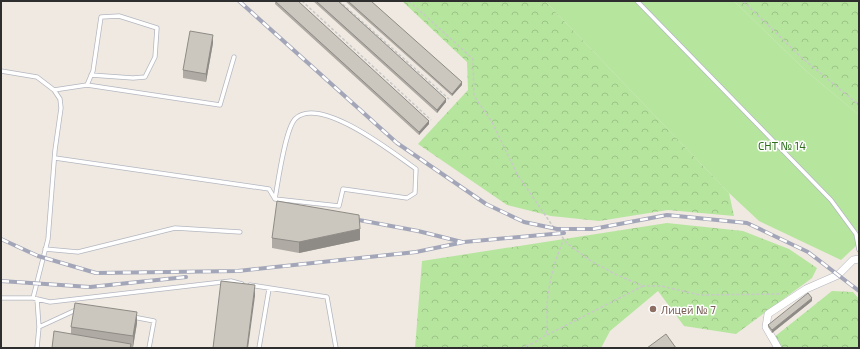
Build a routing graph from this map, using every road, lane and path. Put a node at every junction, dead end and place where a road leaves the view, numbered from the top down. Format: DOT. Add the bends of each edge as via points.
graph roads {
  1 [pos="302,1"];
  2 [pos="339,1"];
  3 [pos="409,1"];
  4 [pos="637,1"];
  5 [pos="743,1"];
  6 [pos="234,58"];
  7 [pos="1,71"];
  8 [pos="91,75"];
  9 [pos="87,85"];
  10 [pos="54,90"];
  11 [pos="449,99"];
  12 [pos="859,105"];
  13 [pos="431,120"];
  14 [pos="54,158"];
  15 [pos="275,199"];
  16 [pos="240,232"];
  17 [pos="564,239"];
  18 [pos="45,249"];
  19 [pos="859,250"];
  20 [pos="859,259"];
  21 [pos="643,286"];
  22 [pos="268,289"];
  23 [pos="784,294"];
  24 [pos="1,298"];
  25 [pos="35,298"];
  26 [pos="83,310"];
  27 [pos="130,317"];
  28 [pos="39,327"];
  29 [pos="546,335"];
  30 [pos="37,348"];
  31 [pos="149,348"];
  32 [pos="259,348"];
  33 [pos="336,348"];
  34 [pos="520,348"];
  35 [pos="778,348"];
  1 -- 13 [label="path"];
  2 -- 11 [label="path"];
  3 -- 17 [label="path" via="473,60 474,96 492,122 517,174"];
  4 -- 19 [label="lane" via="831,200 856,234"];
  5 -- 12 [label="path" via="802,58"];
  6 -- 9 [label="lane" via="220,105"];
  7 -- 10 [label="lane" via="36,78"];
  8 -- 8 [label="lane" via="101,17 119,16 157,28 155,57 145,77"];
  8 -- 9 [label="lane"];
  9 -- 10 [label="lane"];
  10 -- 14 [label="lane" via="60,99 61,108"];
  14 -- 15 [label="lane" via="269,189"];
  14 -- 18 [label="lane" via="48,239"];
  15 -- 15 [label="lane" via="339,206 343,189 406,198 415,193 416,169 354,126 325,115 308,113 295,119 288,132"];
  16 -- 18 [label="lane" via="175,228 78,252"];
  17 -- 21 [label="path" via="591,261"];
  17 -- 29 [label="path" via="558,251 548,296 549,322"];
  18 -- 25 [label="lane"];
  20 -- 35 [label="street" via="853,260 838,275 806,289 768,314 766,327"];
  21 -- 23 [label="path" via="661,286 700,295"];
  21 -- 29 [label="path"];
  22 -- 25 [label="lane" via="231,281 50,302"];
  22 -- 32 [label="lane"];
  22 -- 33 [label="lane" via="327,297"];
  24 -- 25 [label="lane"];
  25 -- 28 [label="lane"];
  26 -- 28 [label="lane" via="75,308"];
  27 -- 31 [label="lane" via="154,320"];
  28 -- 30 [label="lane"];
  29 -- 34 [label="path"];
}
